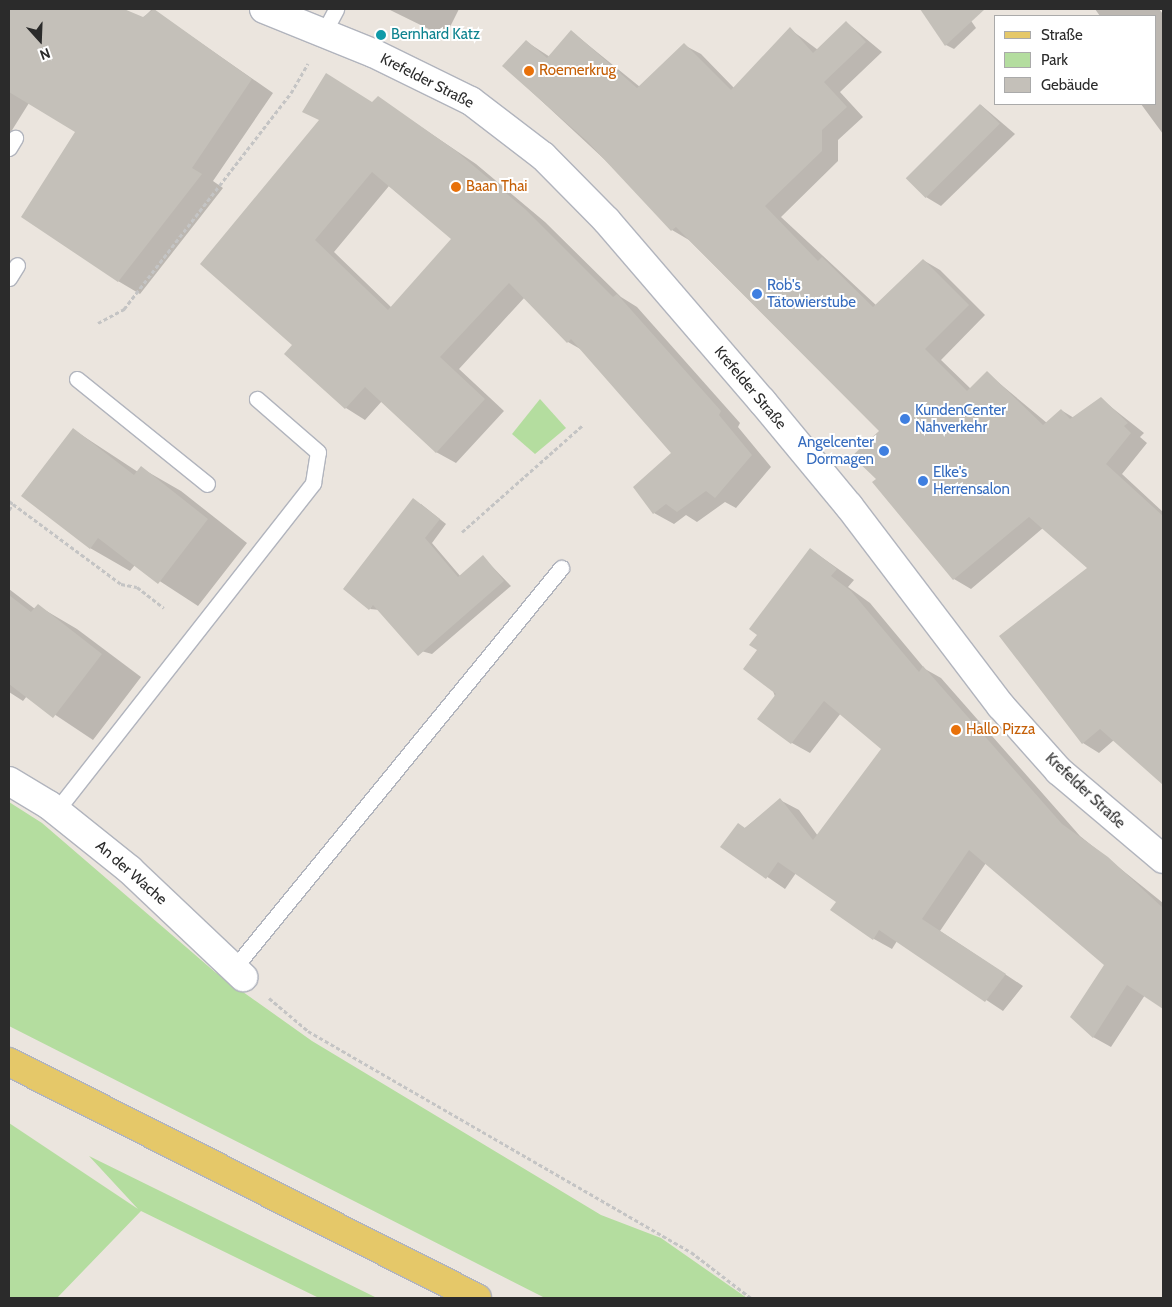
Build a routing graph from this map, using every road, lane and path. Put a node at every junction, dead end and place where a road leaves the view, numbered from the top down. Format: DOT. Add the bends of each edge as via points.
graph roads {
  1 [pos="264,9"];
  2 [pos="336,9"];
  3 [pos="324,32"];
  4 [pos="291,93"];
  5 [pos="98,323"];
  6 [pos="77,379"];
  7 [pos="257,398"];
  8 [pos="583,425"];
  9 [pos="207,484"];
  10 [pos="9,501"];
  11 [pos="13,504"];
  12 [pos="9,510"];
  13 [pos="462,532"];
  14 [pos="561,568"];
  15 [pos="164,608"];
  16 [pos="9,781"];
  17 [pos="56,811"];
  18 [pos="1163,859"];
  19 [pos="239,972"];
  20 [pos="9,1062"];
  21 [pos="478,1298"];
  22 [pos="751,1298"];
  1 -- 3 [label="street, Krefelder Straße"];
  2 -- 3 [label="lane"];
  3 -- 18 [label="street, Krefelder Straße" via="471,101 543,156 607,221 762,401 849,506 1001,706 1059,771"];
  4 -- 5 [label="path" via="124,309"];
  6 -- 9 [label="lane"];
  7 -- 17 [label="lane" via="318,452 313,483"];
  8 -- 13 [label="path"];
  10 -- 11 [label="path"];
  11 -- 12 [label="path"];
  11 -- 15 [label="path" via="121,584 137,587"];
  14 -- 19 [label="lane"];
  16 -- 17 [label="street, An der Wache"];
  17 -- 19 [label="street, An der Wache" via="130,870"];
  19 -- 22 [label="path" via="308,1031 691,1252"];
  20 -- 21 [label="main road"];
}
